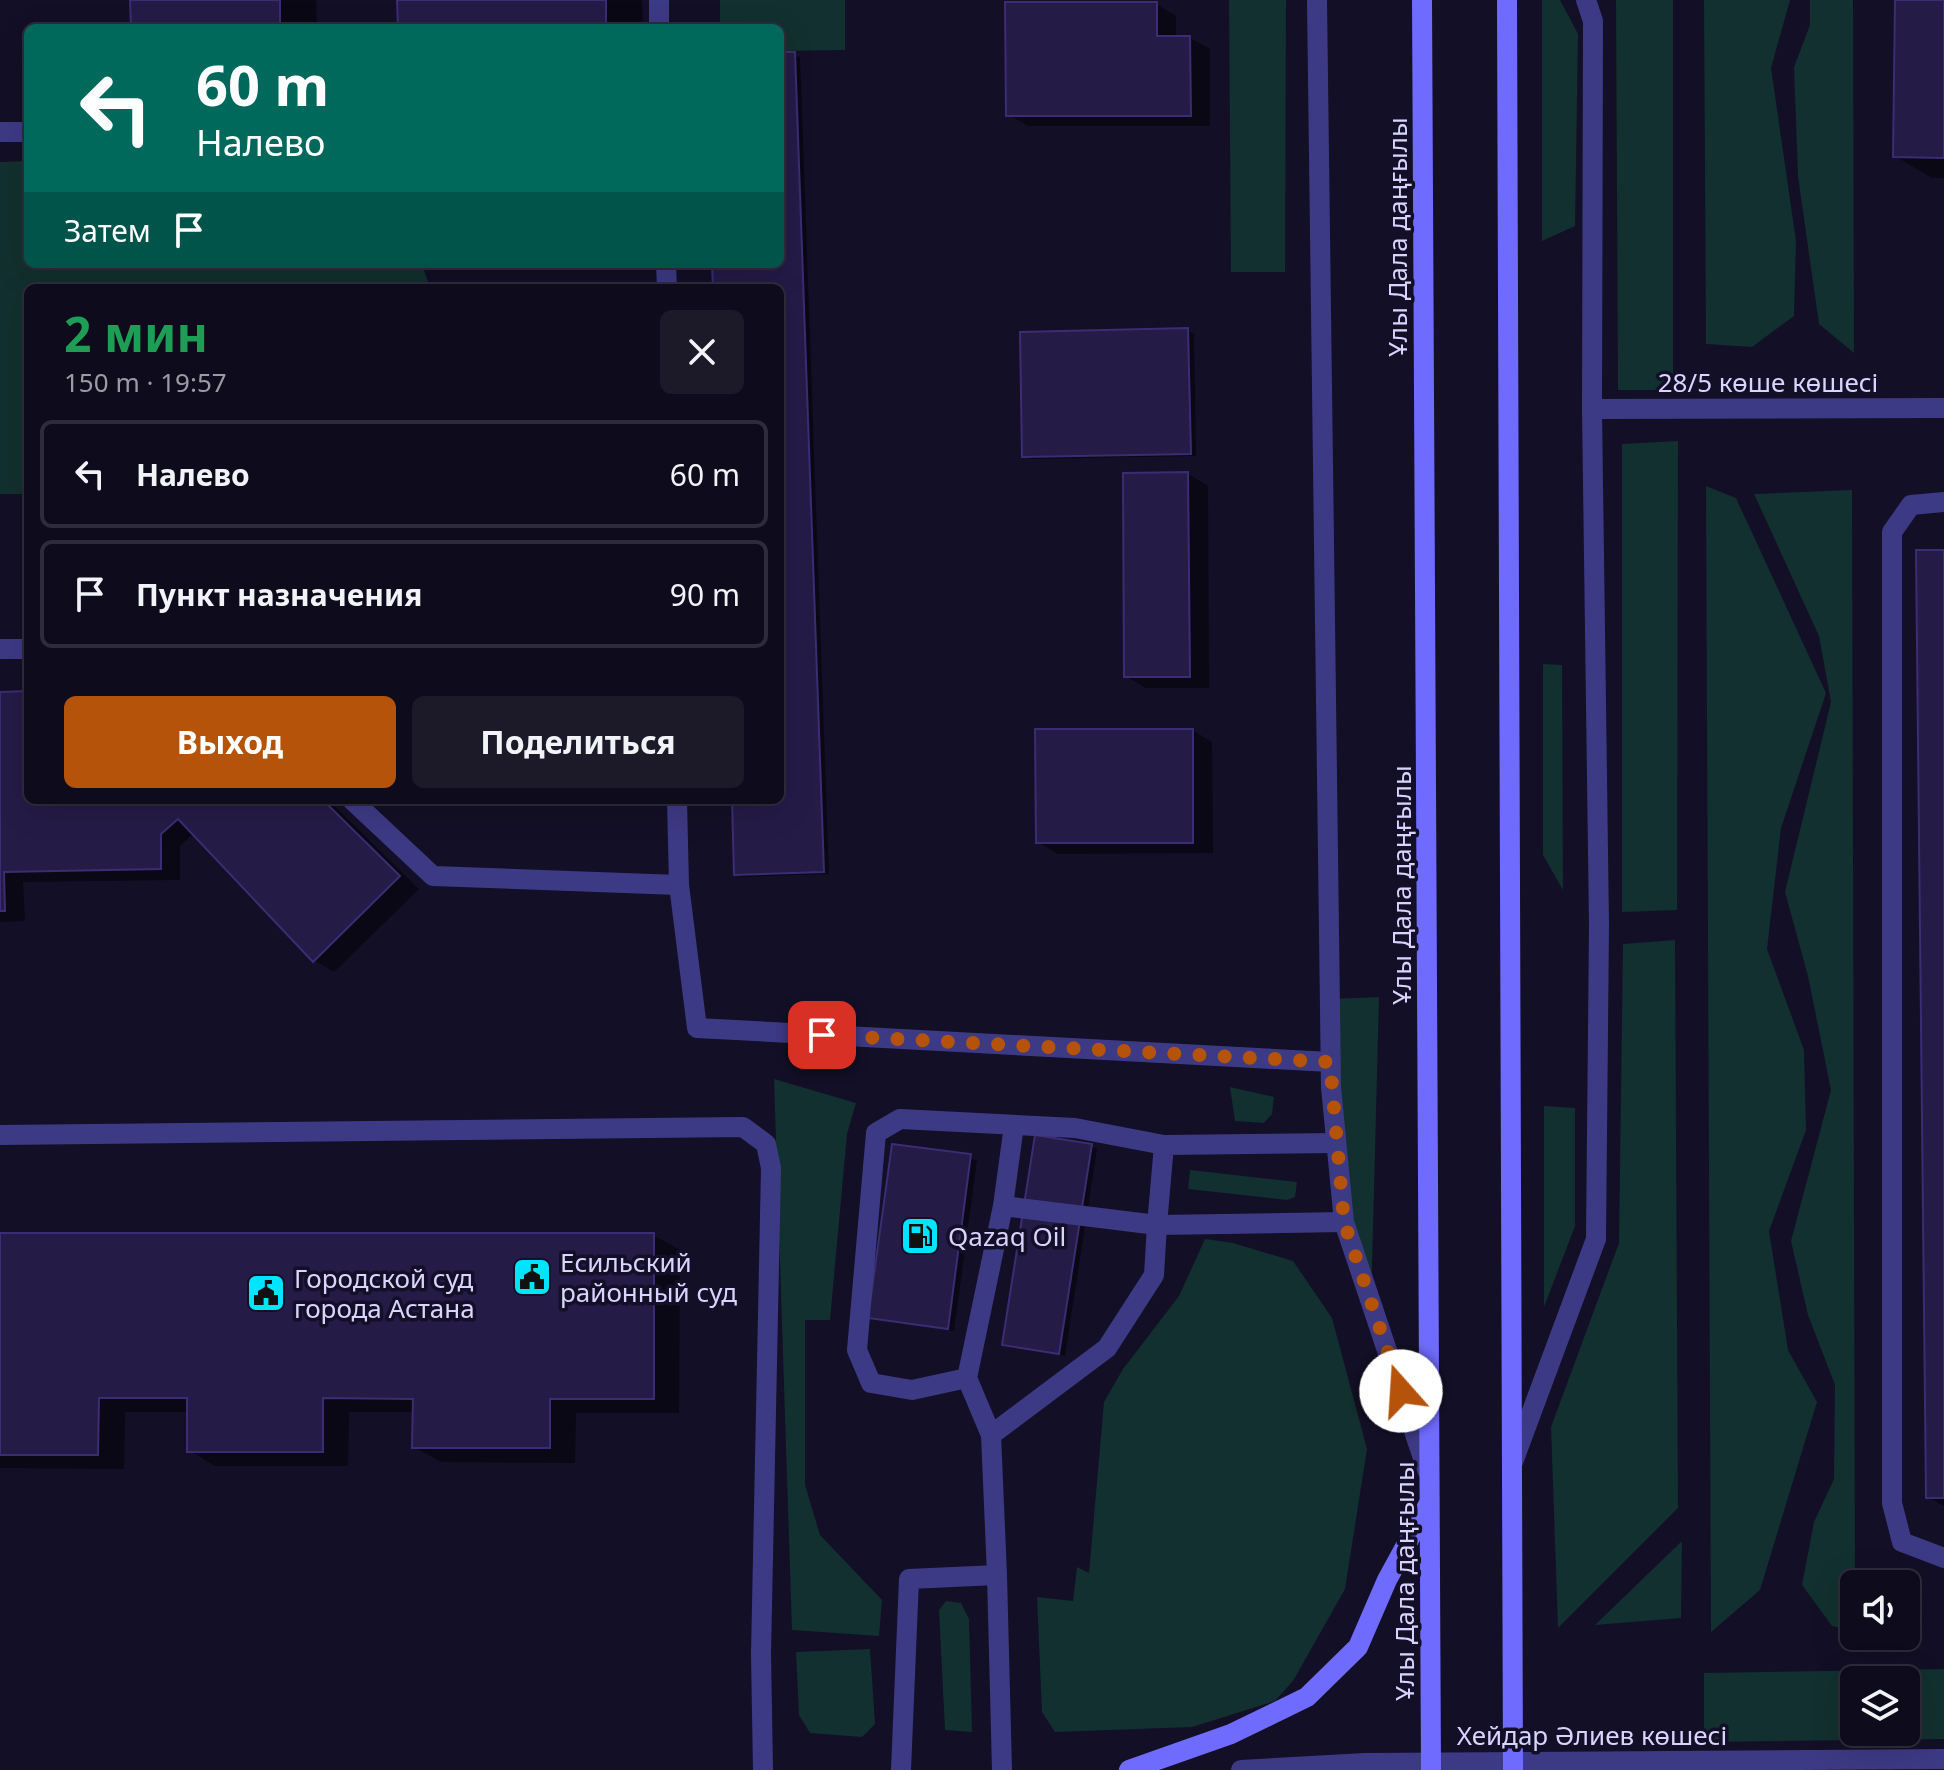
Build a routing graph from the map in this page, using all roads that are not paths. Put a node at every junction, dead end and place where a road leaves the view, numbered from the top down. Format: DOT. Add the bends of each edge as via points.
graph roads {
  1 [pos="659,0"];
  2 [pos="1317,0"];
  3 [pos="1422,0"];
  4 [pos="1507,0"];
  5 [pos="1586,0"];
  6 [pos="659,24"];
  7 [pos="0,132"];
  8 [pos="24,132"];
  9 [pos="1944,408"];
  10 [pos="1592,409"];
  11 [pos="1944,502"];
  12 [pos="0,649"];
  13 [pos="24,649"];
  14 [pos="356,804"];
  15 [pos="677,804"];
  16 [pos="679,885"];
  17 [pos="1330,1062"];
  18 [pos="1014,1125"];
  19 [pos="0,1135"];
  20 [pos="1336,1143"];
  21 [pos="1164,1145"];
  22 [pos="1003,1206"];
  23 [pos="1344,1222"];
  24 [pos="1157,1225"];
  25 [pos="967,1378"];
  26 [pos="991,1435"];
  27 [pos="1512,1466"];
  28 [pos="1430,1477"];
  29 [pos="1430,1501"];
  30 [pos="1944,1558"];
  31 [pos="997,1575"];
  32 [pos="1944,1759"];
  33 [pos="1431,1766"];
  34 [pos="1513,1766"];
  35 [pos="763,1770"];
  36 [pos="901,1770"];
  37 [pos="1002,1770"];
  38 [pos="1129,1770"];
  39 [pos="1241,1770"];
  1 -- 6 [label="street"];
  2 -- 17 [label="street"];
  3 -- 28 [label="main road, Ұлы Дала даңғылы"];
  4 -- 27 [label="main road"];
  5 -- 10 [label="street" via="1593,21"];
  7 -- 8 [label="street"];
  9 -- 10 [label="street, 28/5 көше көшесі"];
  10 -- 27 [label="street" via="1599,925 1596,1239"];
  11 -- 30 [label="street" via="1911,505 1892,532 1892,1503 1902,1542"];
  12 -- 13 [label="street"];
  14 -- 16 [label="street" via="433,876"];
  15 -- 16 [label="street"];
  16 -- 17 [label="street" via="697,1028"];
  17 -- 20 [label="street"];
  18 -- 21 [label="street" via="1075,1128"];
  18 -- 22 [label="street"];
  18 -- 25 [label="street" via="900,1119 876,1133 857,1350 871,1383 912,1390"];
  19 -- 35 [label="street" via="743,1127 766,1144 771,1168"];
  20 -- 21 [label="street"];
  20 -- 23 [label="street"];
  21 -- 24 [label="street"];
  22 -- 24 [label="street"];
  22 -- 25 [label="street"];
  23 -- 24 [label="street"];
  23 -- 28 [label="street"];
  24 -- 26 [label="street" via="1154,1275 1107,1348"];
  25 -- 26 [label="street"];
  26 -- 31 [label="street"];
  27 -- 34 [label="main road"];
  28 -- 29 [label="main road, Ұлы Дала даңғылы"];
  29 -- 33 [label="main road, Ұлы Дала даңғылы"];
  29 -- 38 [label="main road" via="1358,1647 1307,1697 1231,1734"];
  31 -- 36 [label="street" via="909,1579"];
  31 -- 37 [label="street"];
  32 -- 34 [label="street, Хейдар Әлиев көшесі"];
  33 -- 34 [label="street, Хейдар Әлиев көшесі"];
  33 -- 39 [label="street, Хейдар Әлиев көшесі"];
}
